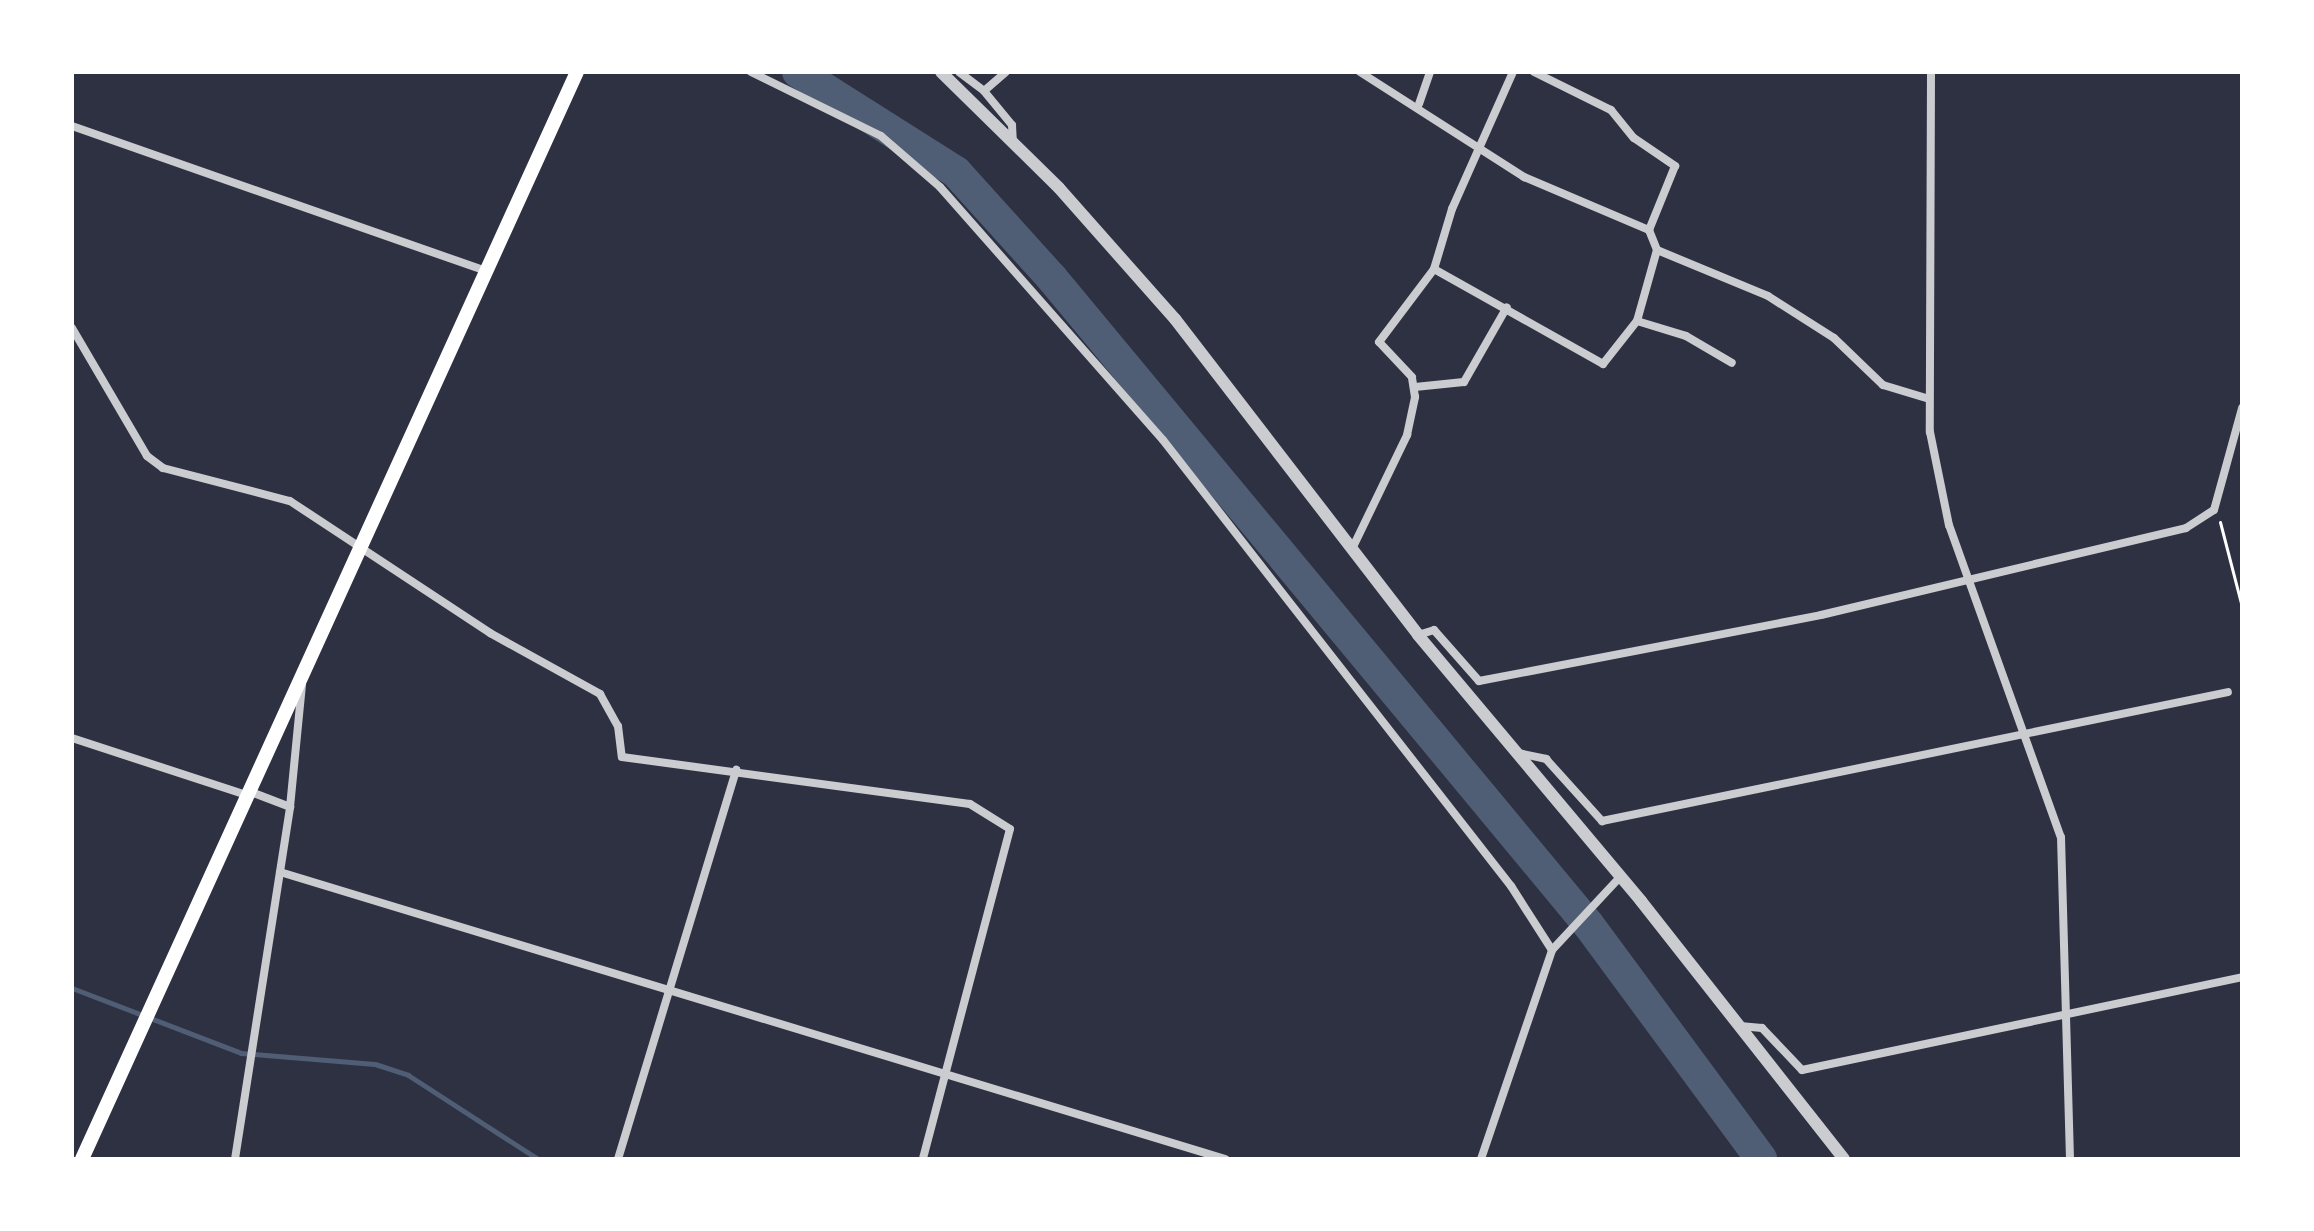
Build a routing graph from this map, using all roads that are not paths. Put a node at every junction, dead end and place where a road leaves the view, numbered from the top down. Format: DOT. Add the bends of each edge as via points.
graph roads {
  1 [pos="577,72"];
  2 [pos="751,72"];
  3 [pos="941,72"];
  4 [pos="959,72"];
  5 [pos="1006,72"];
  6 [pos="1360,72"];
  7 [pos="1430,72"];
  8 [pos="1513,72"];
  9 [pos="1534,72"];
  10 [pos="1931,72"];
  11 [pos="984,91"];
  12 [pos="1419,104"];
  13 [pos="72,126"];
  14 [pos="1013,145"];
  15 [pos="1479,149"];
  16 [pos="1649,230"];
  17 [pos="1657,250"];
  18 [pos="1434,269"];
  19 [pos="486,271"];
  20 [pos="1507,307"];
  21 [pos="1637,321"];
  22 [pos="72,328"];
  23 [pos="1732,363"];
  24 [pos="1415,387"];
  25 [pos="1926,398"];
  26 [pos="2242,408"];
  27 [pos="363,547"];
  28 [pos="1352,549"];
  29 [pos="1972,582"];
  30 [pos="1418,635"];
  31 [pos="302,680"];
  32 [pos="2228,692"];
  33 [pos="2026,733"];
  34 [pos="72,738"];
  35 [pos="1517,753"];
  36 [pos="736,770"];
  37 [pos="250,794"];
  38 [pos="290,807"];
  39 [pos="280,872"];
  40 [pos="1615,880"];
  41 [pos="1552,950"];
  42 [pos="2242,977"];
  43 [pos="669,990"];
  44 [pos="2069,1013"];
  45 [pos="1739,1026"];
  46 [pos="940,1071"];
  47 [pos="82,1159"];
  48 [pos="235,1159"];
  49 [pos="618,1159"];
  50 [pos="923,1159"];
  51 [pos="1225,1159"];
  52 [pos="1481,1159"];
  53 [pos="1844,1159"];
  54 [pos="2070,1159"];
  1 -- 19 [label="main road"];
  2 -- 41 [label="street" via="881,136 940,187 1163,440 1511,886"];
  3 -- 14 [label="street"];
  4 -- 11 [label="street"];
  5 -- 11 [label="street"];
  6 -- 12 [label="street"];
  7 -- 12 [label="street"];
  8 -- 15 [label="street"];
  9 -- 16 [label="street" via="1611,110 1634,138 1675,166"];
  10 -- 25 [label="street"];
  11 -- 14 [label="street" via="1012,125"];
  12 -- 15 [label="street"];
  13 -- 19 [label="street"];
  14 -- 28 [label="street" via="1175,319"];
  15 -- 16 [label="street" via="1571,202"];
  15 -- 18 [label="street"];
  16 -- 17 [label="street"];
  17 -- 21 [label="street"];
  17 -- 25 [label="street" via="1768,296 1834,338 1883,385"];
  18 -- 20 [label="street"];
  18 -- 24 [label="street" via="1379,342"];
  19 -- 27 [label="main road"];
  20 -- 21 [label="street" via="1603,364"];
  20 -- 24 [label="street" via="1464,382"];
  21 -- 23 [label="street" via="1686,336"];
  22 -- 27 [label="street" via="147,456 163,468 290,501"];
  24 -- 28 [label="street" via="1407,435"];
  25 -- 29 [label="street" via="1949,525"];
  26 -- 29 [label="street" via="2214,510 2186,528"];
  27 -- 31 [label="main road"];
  27 -- 36 [label="street" via="490,633 600,694 618,726 622,757"];
  28 -- 30 [label="street"];
  29 -- 30 [label="street" via="1479,681 1434,630"];
  29 -- 33 [label="street"];
  30 -- 35 [label="street"];
  31 -- 37 [label="main road"];
  31 -- 38 [label="street"];
  32 -- 33 [label="street"];
  33 -- 35 [label="street" via="1602,821 1546,759"];
  33 -- 44 [label="street" via="2064,851"];
  34 -- 37 [label="street"];
  35 -- 40 [label="street"];
  36 -- 43 [label="street"];
  36 -- 46 [label="street" via="970,804 1010,829"];
  37 -- 38 [label="street"];
  37 -- 47 [label="main road"];
  38 -- 39 [label="street"];
  39 -- 43 [label="street"];
  39 -- 48 [label="street"];
  40 -- 41 [label="street"];
  40 -- 45 [label="street"];
  41 -- 52 [label="street"];
  42 -- 44 [label="street"];
  43 -- 46 [label="street"];
  43 -- 49 [label="street"];
  44 -- 45 [label="street" via="1802,1070 1762,1028"];
  44 -- 54 [label="street"];
  45 -- 53 [label="street"];
  46 -- 50 [label="street"];
  46 -- 51 [label="street"];
}
